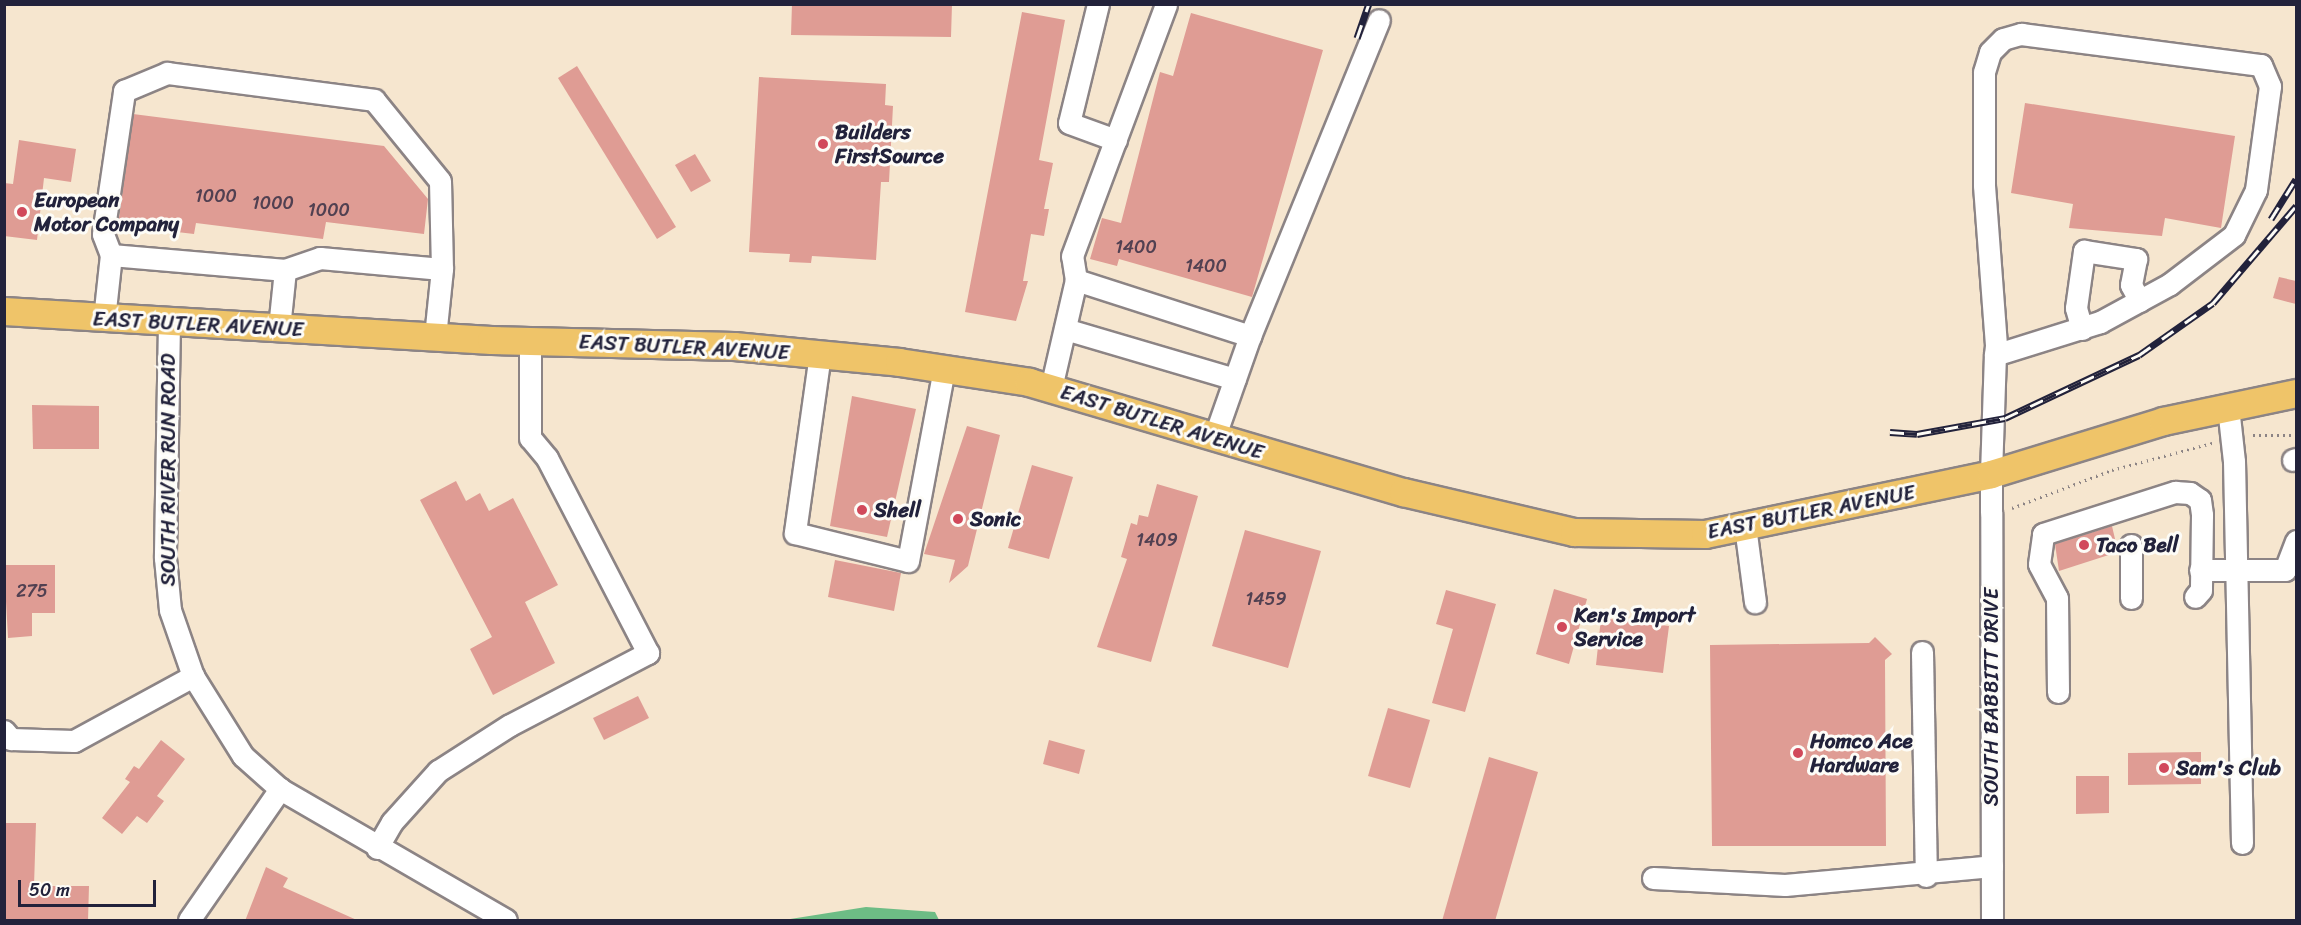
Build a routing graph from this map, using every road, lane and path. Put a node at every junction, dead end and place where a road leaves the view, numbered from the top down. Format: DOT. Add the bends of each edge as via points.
graph roads {
  1 [pos="1098,4"];
  2 [pos="1166,4"];
  3 [pos="1379,21"];
  4 [pos="1116,140"];
  5 [pos="111,255"];
  6 [pos="442,269"];
  7 [pos="285,270"];
  8 [pos="1076,280"];
  9 [pos="2140,301"];
  10 [pos="4,311"];
  11 [pos="104,319"];
  12 [pos="169,323"];
  13 [pos="279,328"];
  14 [pos="1065,329"];
  15 [pos="2082,329"];
  16 [pos="1250,336"];
  17 [pos="435,337"];
  18 [pos="530,341"];
  19 [pos="820,354"];
  20 [pos="1995,355"];
  21 [pos="944,369"];
  22 [pos="1235,379"];
  23 [pos="1051,388"];
  24 [pos="2296,393"];
  25 [pos="2228,407"];
  26 [pos="2253,435"];
  27 [pos="2296,435"];
  28 [pos="1214,438"];
  29 [pos="1991,474"];
  30 [pos="1744,526"];
  31 [pos="2296,542"];
  32 [pos="2131,544"];
  33 [pos="2200,570"];
  34 [pos="2237,570"];
  35 [pos="2195,597"];
  36 [pos="2131,598"];
  37 [pos="1755,602"];
  38 [pos="1922,652"];
  39 [pos="193,676"];
  40 [pos="2058,692"];
  41 [pos="4,731"];
  42 [pos="280,789"];
  43 [pos="2242,843"];
  44 [pos="377,848"];
  45 [pos="1992,866"];
  46 [pos="1926,876"];
  47 [pos="1653,878"];
  48 [pos="189,921"];
  49 [pos="506,921"];
  50 [pos="1992,921"];
  1 -- 4 [label="street" via="1069,123"];
  2 -- 4 [label="street"];
  3 -- 16 [label="street"];
  4 -- 8 [label="street" via="1072,256"];
  5 -- 6 [label="street" via="103,234 124,91 167,73 374,100 440,181"];
  5 -- 7 [label="street"];
  5 -- 11 [label="street"];
  6 -- 7 [label="street" via="320,258"];
  6 -- 17 [label="street"];
  7 -- 13 [label="street"];
  8 -- 14 [label="street"];
  8 -- 16 [label="street"];
  9 -- 15 [label="street, SOUTH BABBITT DRIVE"];
  9 -- 15 [label="street" via="2131,285 2136,258 2084,250 2076,308"];
  9 -- 20 [label="street, SOUTH BABBITT DRIVE" via="2211,255 2244,221 2256,190 2269,74 2261,65 2021,34 2003,39 1990,52 1984,72 1987,268"];
  10 -- 11 [label="main road, EAST BUTLER AVENUE"];
  11 -- 12 [label="main road, EAST BUTLER AVENUE"];
  12 -- 13 [label="main road, EAST BUTLER AVENUE"];
  12 -- 39 [label="street, SOUTH RIVER RUN ROAD" via="165,558 170,610"];
  13 -- 17 [label="main road, EAST BUTLER AVENUE"];
  14 -- 22 [label="street"];
  14 -- 23 [label="street"];
  15 -- 20 [label="street, SOUTH BABBITT DRIVE"];
  16 -- 22 [label="street"];
  17 -- 18 [label="main road, EAST BUTLER AVENUE"];
  18 -- 19 [label="main road, EAST BUTLER AVENUE" via="734,346"];
  18 -- 44 [label="street" via="530,438 547,458 648,653 510,725 438,771 392,822"];
  19 -- 21 [label="main road, EAST BUTLER AVENUE"];
  19 -- 21 [label="street" via="795,533 908,561"];
  20 -- 29 [label="street, SOUTH BABBITT DRIVE"];
  21 -- 23 [label="main road, EAST BUTLER AVENUE"];
  22 -- 28 [label="street"];
  23 -- 28 [label="main road, EAST BUTLER AVENUE"];
  24 -- 25 [label="main road, EAST BUTLER AVENUE"];
  25 -- 29 [label="main road, EAST BUTLER AVENUE"];
  25 -- 34 [label="street"];
  26 -- 27 [label="path"];
  28 -- 30 [label="main road, EAST BUTLER AVENUE" via="1403,492 1574,532 1705,534"];
  29 -- 30 [label="main road, EAST BUTLER AVENUE"];
  29 -- 45 [label="street, SOUTH BABBITT DRIVE"];
  30 -- 37 [label="street"];
  31 -- 34 [label="street" via="2284,570"];
  32 -- 36 [label="street"];
  33 -- 34 [label="street"];
  33 -- 35 [label="street" via="2201,590"];
  33 -- 40 [label="street" via="2200,500 2175,492 2043,534 2039,564 2057,598"];
  34 -- 43 [label="street"];
  38 -- 46 [label="street"];
  39 -- 41 [label="street" via="74,741 11,739"];
  39 -- 42 [label="street, SOUTH RIVER RUN ROAD" via="243,756"];
  42 -- 44 [label="street, SOUTH RIVER RUN ROAD"];
  42 -- 48 [label="street"];
  44 -- 49 [label="street, SOUTH RIVER RUN ROAD"];
  45 -- 46 [label="street"];
  45 -- 50 [label="street, SOUTH BABBITT DRIVE"];
  46 -- 47 [label="street" via="1785,885"];
}
